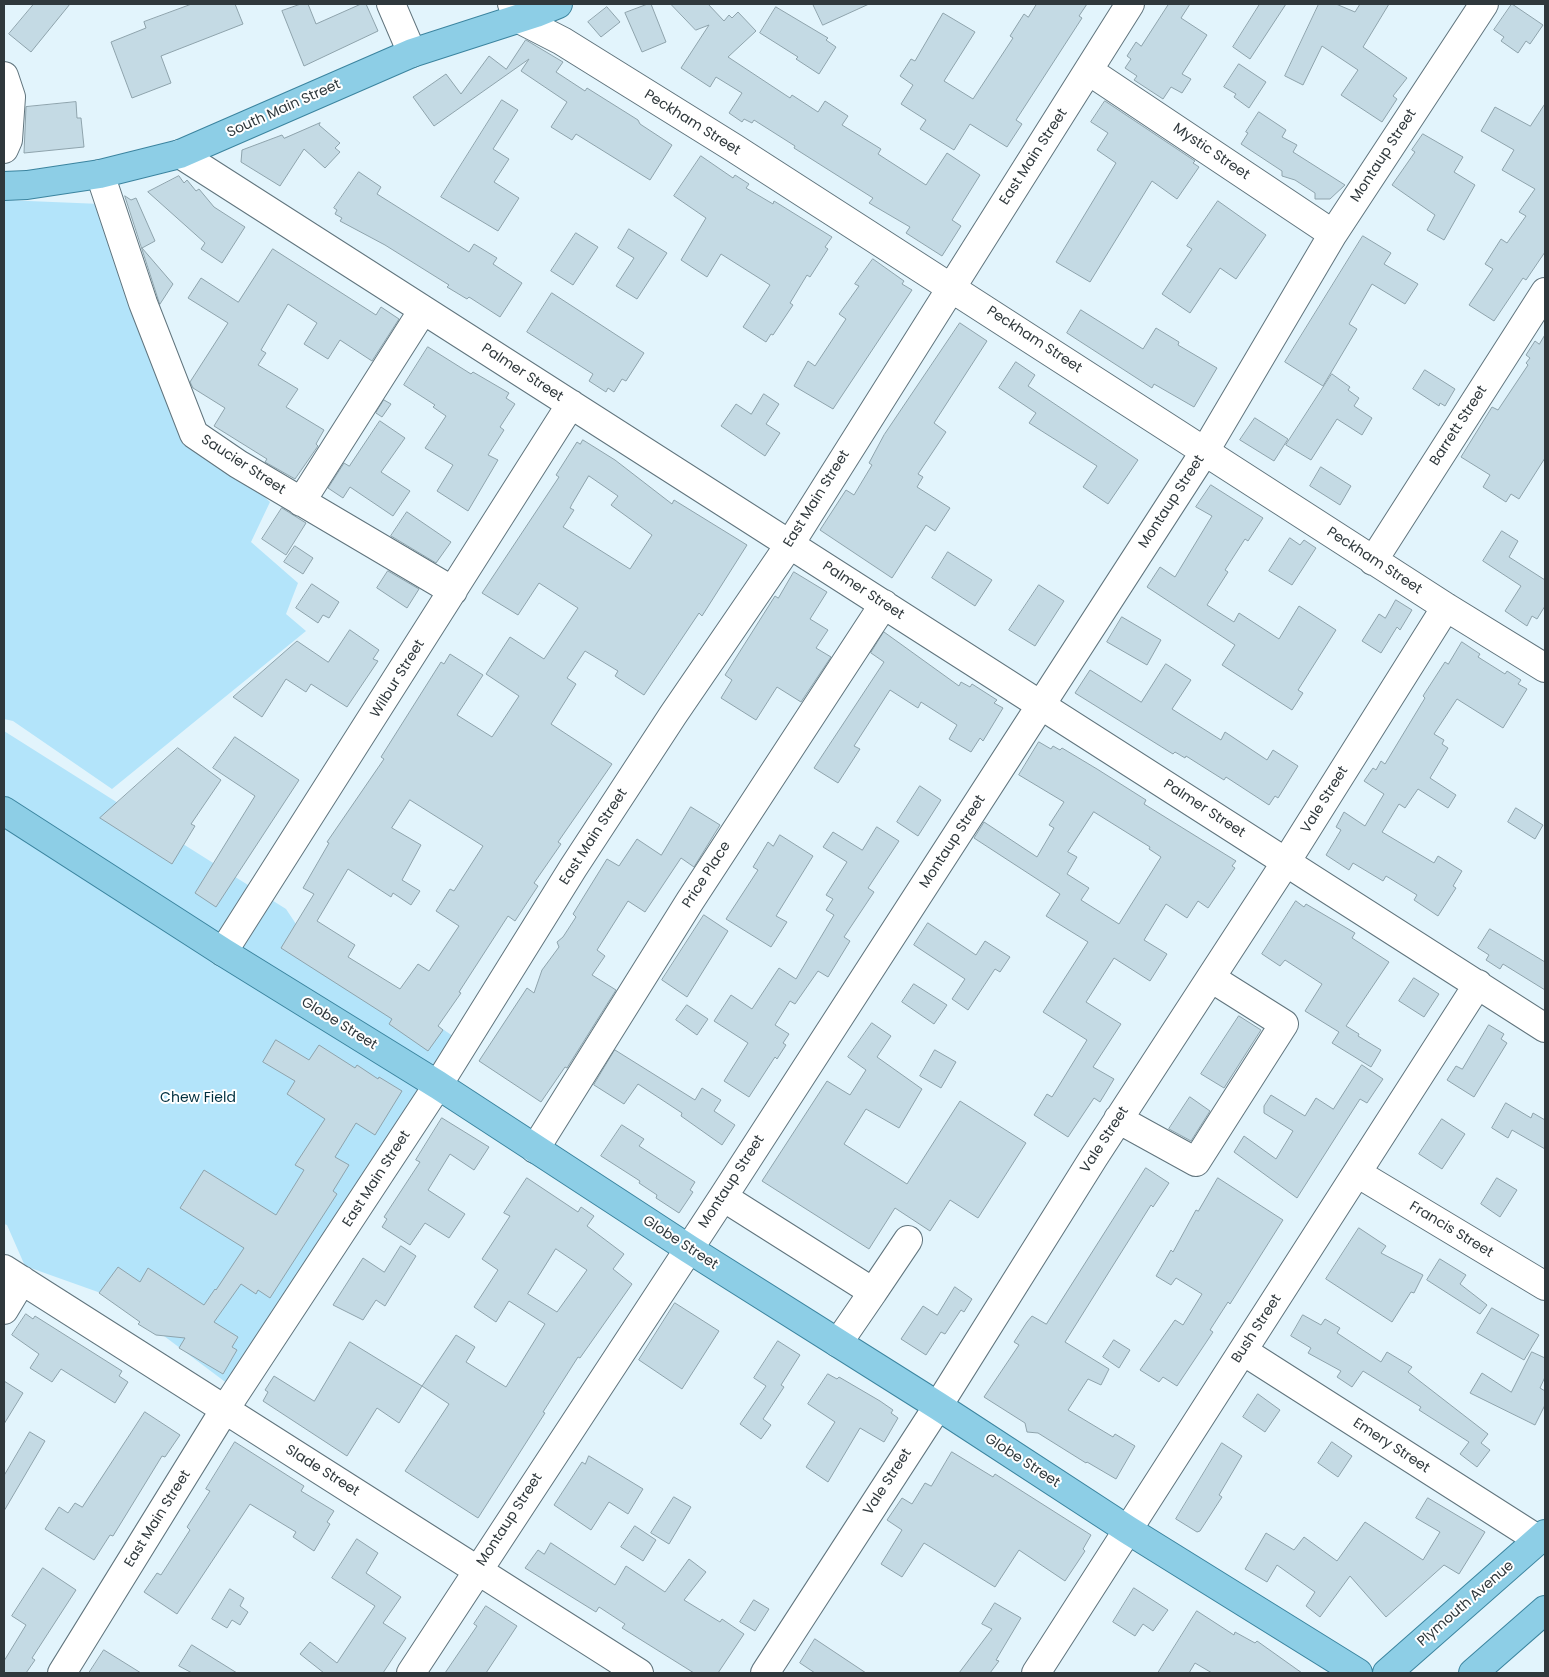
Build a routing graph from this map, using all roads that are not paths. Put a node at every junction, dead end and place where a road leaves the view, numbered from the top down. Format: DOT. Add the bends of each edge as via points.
graph roads {
  1 [pos="391,4"];
  2 [pos="558,4"];
  3 [pos="1130,4"];
  4 [pos="1484,4"];
  5 [pos="515,11"];
  6 [pos="412,54"];
  7 [pos="1089,71"];
  8 [pos="4,76"];
  9 [pos="4,149"];
  10 [pos="180,154"];
  11 [pos="100,174"];
  12 [pos="4,186"];
  13 [pos="1333,234"];
  14 [pos="950,286"];
  15 [pos="1545,292"];
  16 [pos="423,310"];
  17 [pos="571,404"];
  18 [pos="1205,451"];
  19 [pos="301,502"];
  20 [pos="790,544"];
  21 [pos="1373,560"];
  22 [pos="453,592"];
  23 [pos="884,604"];
  24 [pos="1446,607"];
  25 [pos="1542,659"];
  26 [pos="1041,705"];
  27 [pos="4,811"];
  28 [pos="1286,862"];
  29 [pos="223,952"];
  30 [pos="1211,978"];
  31 [pos="1478,984"];
  32 [pos="1545,1028"];
  33 [pos="438,1085"];
  34 [pos="1118,1119"];
  35 [pos="535,1149"];
  36 [pos="1357,1173"];
  37 [pos="722,1197"];
  38 [pos="908,1240"];
  39 [pos="689,1249"];
  40 [pos="13,1275"];
  41 [pos="1545,1286"];
  42 [pos="873,1292"];
  43 [pos="4,1310"];
  44 [pos="838,1344"];
  45 [pos="1243,1351"];
  46 [pos="938,1406"];
  47 [pos="225,1409"];
  48 [pos="1128,1530"];
  49 [pos="1542,1537"];
  50 [pos="478,1570"];
  51 [pos="1545,1610"];
  52 [pos="62,1673"];
  53 [pos="411,1673"];
  54 [pos="639,1673"];
  55 [pos="765,1673"];
  56 [pos="1036,1673"];
  57 [pos="1358,1673"];
  58 [pos="1387,1673"];
  59 [pos="1473,1673"];
  1 -- 6 [label="street"];
  2 -- 5 [label="main road, South Main Street"];
  3 -- 7 [label="street, East Main Street"];
  4 -- 13 [label="street, Montaup Street"];
  5 -- 6 [label="main road, South Main Street"];
  5 -- 14 [label="street, Peckham Street"];
  6 -- 10 [label="main road, South Main Street"];
  7 -- 13 [label="street, Mystic Street"];
  7 -- 14 [label="street, East Main Street"];
  8 -- 9 [label="street" via="11,97 8,140"];
  10 -- 11 [label="main road, South Main Street"];
  10 -- 16 [label="street, Palmer Street"];
  11 -- 12 [label="main road, South Main Street"];
  11 -- 19 [label="street, Saucier Street" via="143,303 194,434"];
  13 -- 18 [label="street, Montaup Street"];
  14 -- 18 [label="street, Peckham Street"];
  14 -- 20 [label="street, East Main Street"];
  15 -- 21 [label="street, Barrett Street"];
  16 -- 17 [label="street, Palmer Street"];
  16 -- 19 [label="street"];
  17 -- 20 [label="street, Palmer Street"];
  17 -- 22 [label="street, Wilbur Street"];
  18 -- 21 [label="street, Peckham Street"];
  18 -- 26 [label="street, Montaup Street"];
  19 -- 22 [label="street, Saucier Street"];
  20 -- 23 [label="street, Palmer Street"];
  20 -- 33 [label="street, East Main Street" via="578,860"];
  21 -- 24 [label="street, Peckham Street"];
  22 -- 29 [label="street, Wilbur Street"];
  23 -- 26 [label="street, Palmer Street"];
  23 -- 35 [label="street, Price Place" via="690,901"];
  24 -- 25 [label="street, Peckham Street"];
  24 -- 28 [label="street, Vale Street"];
  26 -- 28 [label="street, Palmer Street"];
  26 -- 37 [label="street, Montaup Street"];
  27 -- 29 [label="main road, Globe Street"];
  28 -- 30 [label="street, Vale Street"];
  28 -- 31 [label="street, Palmer Street"];
  29 -- 33 [label="main road, Globe Street"];
  30 -- 34 [label="street, Vale Street"];
  30 -- 34 [label="street" via="1284,1024 1196,1162"];
  31 -- 32 [label="street, Palmer Street"];
  31 -- 36 [label="street, Bush Street"];
  33 -- 35 [label="main road, Globe Street"];
  33 -- 47 [label="street, East Main Street"];
  34 -- 46 [label="street, Vale Street"];
  35 -- 39 [label="main road, Globe Street"];
  36 -- 41 [label="street, Francis Street"];
  36 -- 45 [label="street, Bush Street"];
  37 -- 39 [label="street, Montaup Street"];
  37 -- 42 [label="street"];
  38 -- 42 [label="street"];
  39 -- 44 [label="main road, Globe Street"];
  39 -- 50 [label="street, Montaup Street"];
  40 -- 43 [label="street"];
  40 -- 47 [label="street, Slade Street"];
  42 -- 44 [label="street"];
  44 -- 46 [label="main road, Globe Street"];
  45 -- 48 [label="street, Bush Street"];
  45 -- 49 [label="street, Emery Street"];
  46 -- 48 [label="main road, Globe Street"];
  46 -- 55 [label="street, Vale Street"];
  47 -- 50 [label="street, Slade Street"];
  47 -- 52 [label="street, East Main Street"];
  48 -- 56 [label="street, Bush Street"];
  48 -- 57 [label="main road, Globe Street"];
  49 -- 58 [label="main road, Plymouth Avenue"];
  50 -- 53 [label="street, Montaup Street"];
  50 -- 54 [label="street, Slade Street"];
  51 -- 59 [label="main road"];
}
